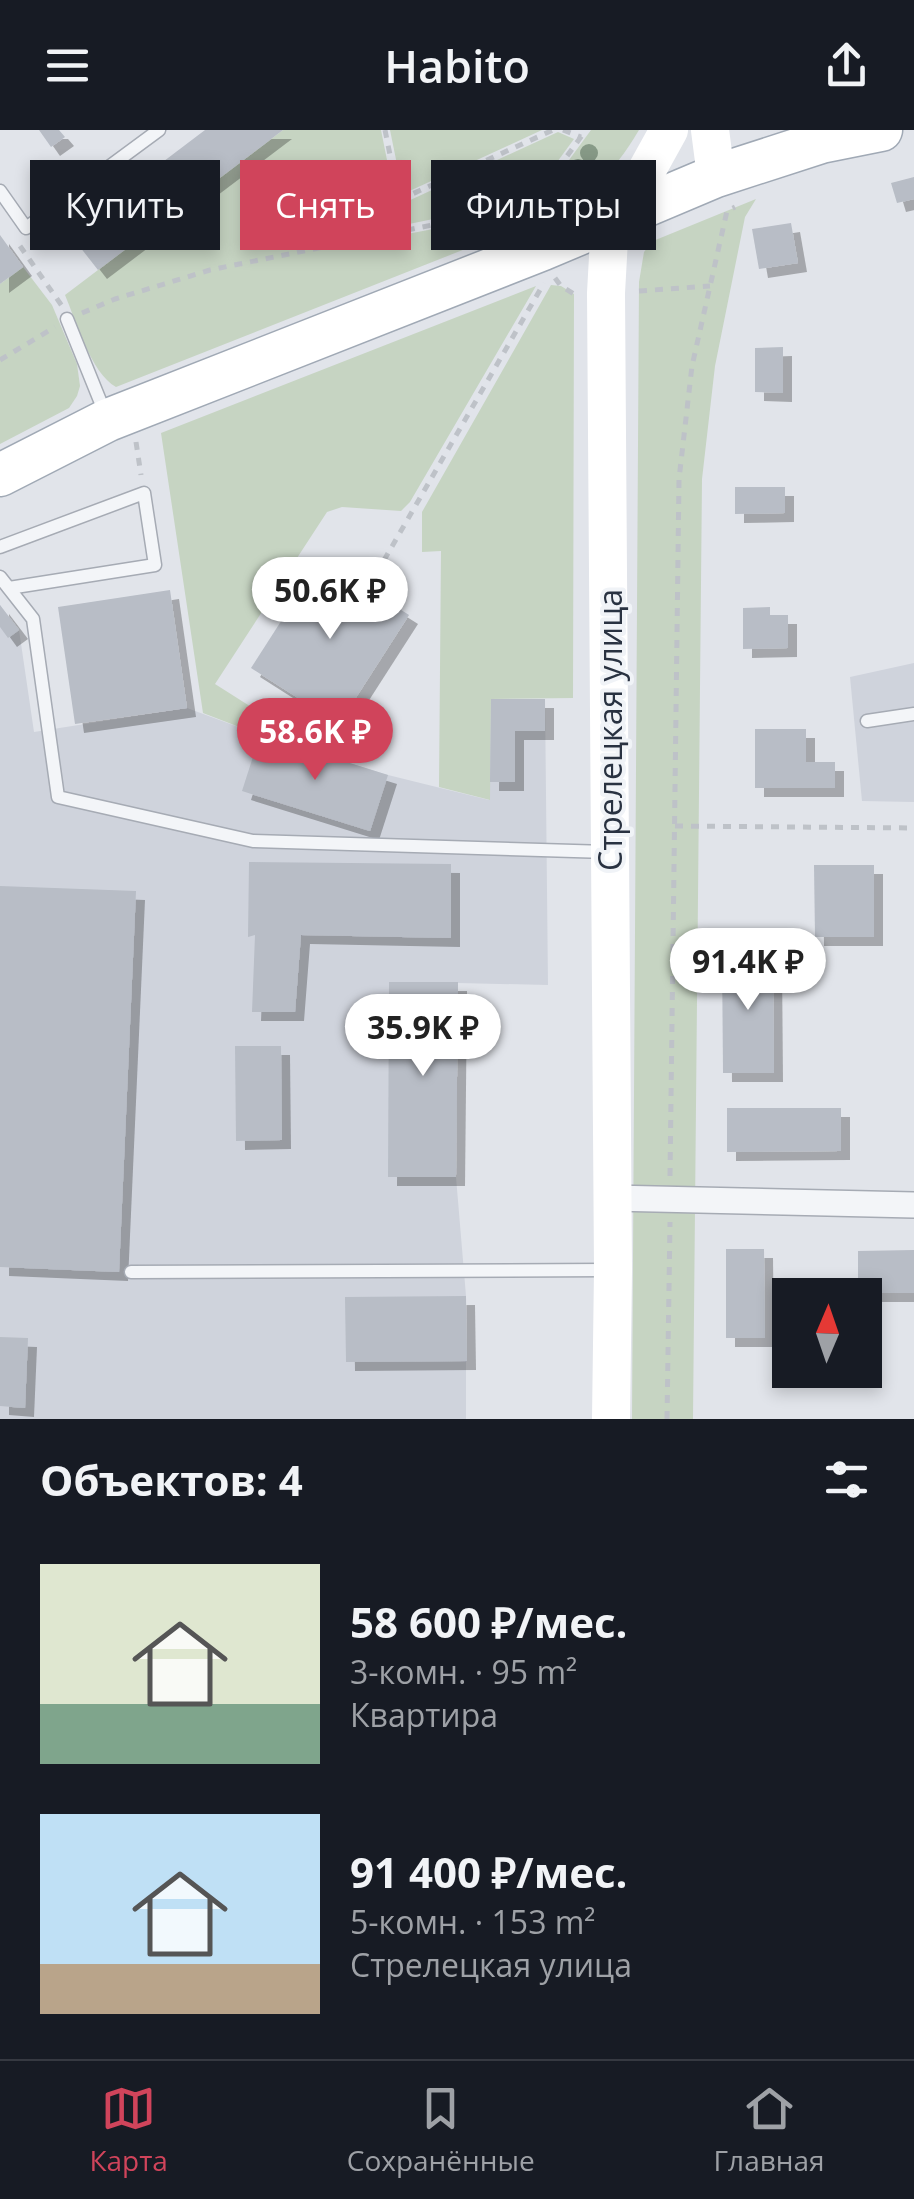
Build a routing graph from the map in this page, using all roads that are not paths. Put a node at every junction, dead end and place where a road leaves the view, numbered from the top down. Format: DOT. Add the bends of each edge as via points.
graph roads {
  1 [pos="159,130"];
  2 [pos="669,130"];
  3 [pos="710,130"];
  4 [pos="774,130"];
  5 [pos="882,130"];
  6 [pos="821,142"];
  7 [pos="652,160"];
  8 [pos="0,191"];
  9 [pos="729,191"];
  10 [pos="656,210"];
  11 [pos="539,250"];
  12 [pos="608,250"];
  13 [pos="67,319"];
  14 [pos="108,420"];
  15 [pos="0,474"];
  16 [pos="0,546"];
  17 [pos="4,583"];
  18 [pos="914,714"];
  19 [pos="867,721"];
  20 [pos="610,852"];
  21 [pos="612,1198"];
  22 [pos="914,1205"];
  23 [pos="613,1270"];
  24 [pos="131,1272"];
  25 [pos="611,1419"];
  1 -- 8 [label="lane" via="26,228"];
  2 -- 7 [label="main road"];
  3 -- 9 [label="main road"];
  4 -- 6 [label="main road"];
  5 -- 6 [label="main road"];
  6 -- 9 [label="main road"];
  9 -- 10 [label="main road"];
  11 -- 14 [label="main road"];
  12 -- 20 [label="main road, Стрелецкая улица"];
  13 -- 14 [label="lane"];
  14 -- 15 [label="main road"];
  16 -- 17 [label="lane" via="144,493 155,564"];
  17 -- 20 [label="lane" via="33,619 58,798 253,841"];
  18 -- 19 [label="lane"];
  20 -- 21 [label="main road, Стрелецкая улица"];
  21 -- 22 [label="street"];
  21 -- 23 [label="main road, Стрелецкая улица"];
  23 -- 24 [label="lane"];
  23 -- 25 [label="main road, Стрелецкая улица"];
}
